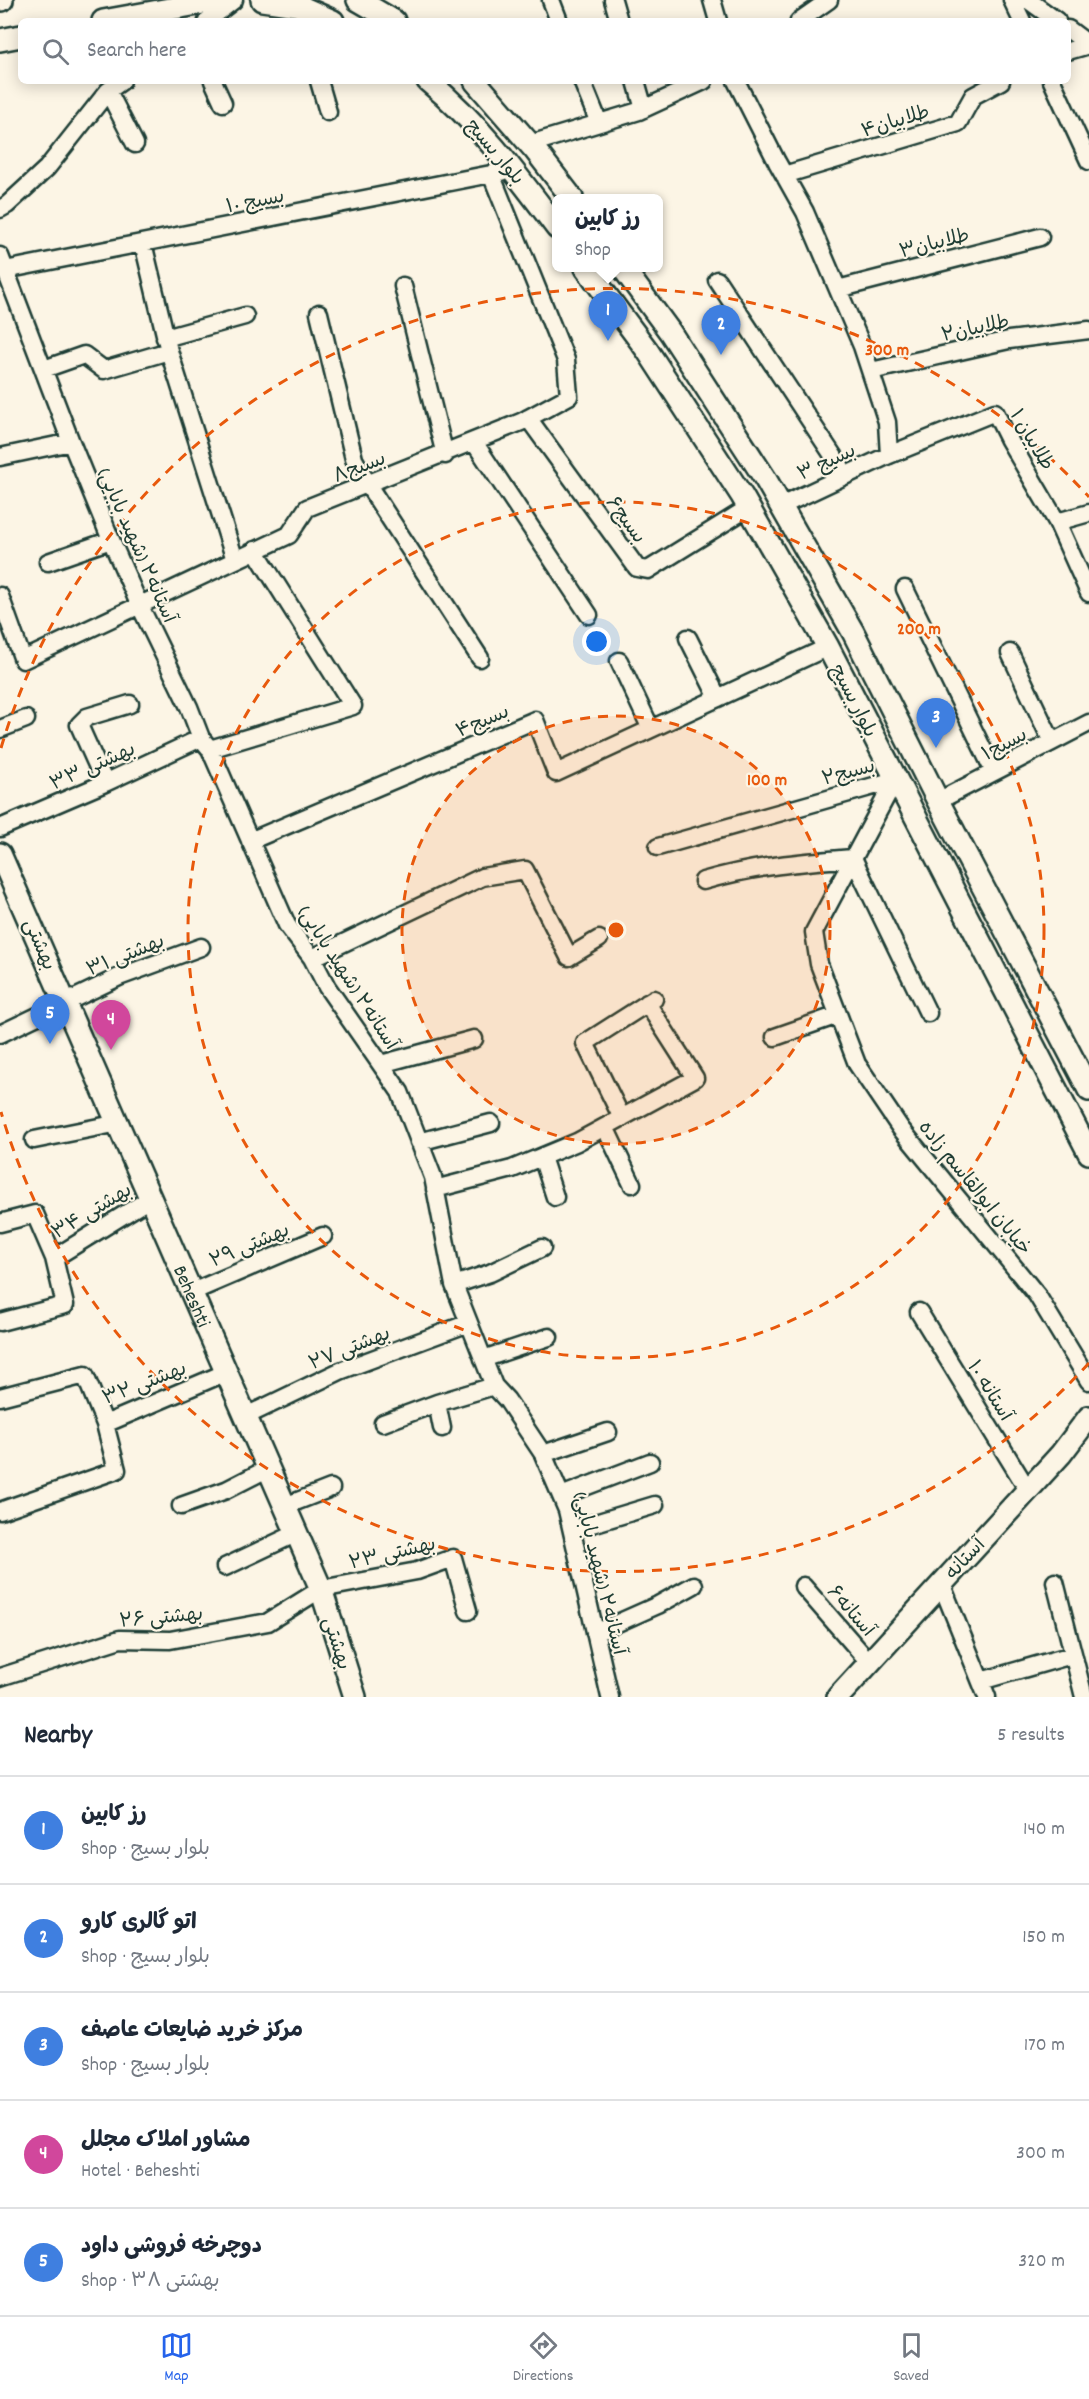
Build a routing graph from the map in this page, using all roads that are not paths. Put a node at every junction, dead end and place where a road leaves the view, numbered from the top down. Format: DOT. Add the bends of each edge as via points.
graph roads {
  1 [pos="220,0"];
  2 [pos="234,0"];
  3 [pos="262,0"];
  4 [pos="358,0"];
  5 [pos="551,0"];
  6 [pos="613,0"];
  7 [pos="712,0"];
  8 [pos="829,0"];
  9 [pos="1012,0"];
  10 [pos="1028,0"];
  11 [pos="300,13"];
  12 [pos="120,18"];
  13 [pos="211,18"];
  14 [pos="321,18"];
  15 [pos="389,18"];
  16 [pos="558,18"];
  17 [pos="618,18"];
  18 [pos="717,18"];
  19 [pos="803,18"];
  20 [pos="1021,18"];
  21 [pos="1053,18"];
  22 [pos="1071,34"];
  23 [pos="18,36"];
  24 [pos="0,39"];
  25 [pos="1080,47"];
  26 [pos="118,84"];
  27 [pos="214,84"];
  28 [pos="320,84"];
  29 [pos="432,84"];
  30 [pos="479,84"];
  31 [pos="583,84"];
  32 [pos="637,84"];
  33 [pos="698,84"];
  34 [pos="738,84"];
  35 [pos="995,84"];
  36 [pos="1053,84"];
  37 [pos="108,91"];
  38 [pos="223,103"];
  39 [pos="644,109"];
  40 [pos="328,112"];
  41 [pos="599,123"];
  42 [pos="135,144"];
  43 [pos="530,144"];
  44 [pos="1089,161"];
  45 [pos="514,170"];
  46 [pos="491,174"];
  47 [pos="784,175"];
  48 [pos="569,194"];
  49 [pos="0,209"];
  50 [pos="552,221"];
  51 [pos="1040,237"];
  52 [pos="143,243"];
  53 [pos="2,263"];
  54 [pos="590,272"];
  55 [pos="627,272"];
  56 [pos="717,280"];
  57 [pos="403,286"];
  58 [pos="838,289"];
  59 [pos="319,313"];
  60 [pos="245,316"];
  61 [pos="1089,330"];
  62 [pos="167,344"];
  63 [pos="44,369"];
  64 [pos="871,371"];
  65 [pos="528,418"];
  66 [pos="70,442"];
  67 [pos="474,442"];
  68 [pos="445,454"];
  69 [pos="889,455"];
  70 [pos="0,457"];
  71 [pos="846,475"];
  72 [pos="368,485"];
  73 [pos="781,506"];
  74 [pos="748,508"];
  75 [pos="1089,513"];
  76 [pos="1057,522"];
  77 [pos="111,540"];
  78 [pos="255,550"];
  79 [pos="235,560"];
  80 [pos="48,562"];
  81 [pos="905,589"];
  82 [pos="1089,593"];
  83 [pos="0,596"];
  84 [pos="139,604"];
  85 [pos="589,615"];
  86 [pos="688,638"];
  87 [pos="828,647"];
  88 [pos="1010,652"];
  89 [pos="480,658"];
  90 [pos="619,661"];
  91 [pos="718,698"];
  92 [pos="130,704"];
  93 [pos="26,719"];
  94 [pos="1089,723"];
  95 [pos="0,729"];
  96 [pos="651,729"];
  97 [pos="1052,742"];
  98 [pos="205,743"];
  99 [pos="994,772"];
  100 [pos="895,780"];
  101 [pos="105,783"];
  102 [pos="938,801"];
  103 [pos="0,828"];
  104 [pos="249,841"];
  105 [pos="658,847"];
  106 [pos="0,854"];
  107 [pos="854,858"];
  108 [pos="703,881"];
  109 [pos="599,939"];
  110 [pos="201,948"];
  111 [pos="312,958"];
  112 [pos="66,1002"];
  113 [pos="928,1013"];
  114 [pos="838,1015"];
  115 [pos="0,1034"];
  116 [pos="775,1037"];
  117 [pos="474,1040"];
  118 [pos="381,1064"];
  119 [pos="1089,1090"];
  120 [pos="622,1118"];
  121 [pos="119,1123"];
  122 [pos="491,1123"];
  123 [pos="605,1127"];
  124 [pos="34,1140"];
  125 [pos="419,1142"];
  126 [pos="1089,1153"];
  127 [pos="542,1157"];
  128 [pos="632,1184"];
  129 [pos="435,1189"];
  130 [pos="555,1197"];
  131 [pos="151,1198"];
  132 [pos="0,1222"];
  133 [pos="323,1236"];
  134 [pos="542,1248"];
  135 [pos="54,1258"];
  136 [pos="454,1285"];
  137 [pos="192,1292"];
  138 [pos="919,1312"];
  139 [pos="0,1322"];
  140 [pos="470,1323"];
  141 [pos="549,1337"];
  142 [pos="483,1359"];
  143 [pos="227,1372"];
  144 [pos="1089,1381"];
  145 [pos="494,1386"];
  146 [pos="0,1397"];
  147 [pos="437,1403"];
  148 [pos="246,1416"];
  149 [pos="1089,1417"];
  150 [pos="105,1424"];
  151 [pos="383,1424"];
  152 [pos="442,1428"];
  153 [pos="609,1432"];
  154 [pos="543,1454"];
  155 [pos="650,1462"];
  156 [pos="269,1468"];
  157 [pos="331,1488"];
  158 [pos="1028,1490"];
  159 [pos="561,1496"];
  160 [pos="655,1505"];
  161 [pos="181,1506"];
  162 [pos="285,1506"];
  163 [pos="0,1511"];
  164 [pos="572,1530"];
  165 [pos="297,1533"];
  166 [pos="225,1568"];
  167 [pos="942,1582"];
  168 [pos="1055,1582"];
  169 [pos="694,1585"];
  170 [pos="803,1586"];
  171 [pos="321,1588"];
  172 [pos="468,1611"];
  173 [pos="595,1633"];
  174 [pos="1072,1655"];
  175 [pos="869,1662"];
  176 [pos="0,1677"];
  177 [pos="984,1689"];
  178 [pos="355,1697"];
  179 [pos="610,1697"];
  180 [pos="838,1697"];
  181 [pos="1084,1697"];
  1 -- 12 [label="main road"];
  2 -- 13 [label="street"];
  3 -- 11 [label="main road"];
  4 -- 15 [label="main road"];
  5 -- 16 [label="street"];
  6 -- 17 [label="street"];
  7 -- 18 [label="street"];
  8 -- 19 [label="street"];
  9 -- 20 [label="street"];
  10 -- 21 [label="street"];
  11 -- 14 [label="main road"];
  22 -- 25 [label="street"];
  23 -- 24 [label="main road"];
  26 -- 37 [label="street"];
  27 -- 38 [label="street"];
  28 -- 40 [label="street"];
  29 -- 45 [label="main road, بلوار بسیج" via="456,103"];
  30 -- 43 [label="main road, بلوار بسیج"];
  31 -- 41 [label="street"];
  32 -- 39 [label="street"];
  33 -- 39 [label="street"];
  34 -- 47 [label="street"];
  35 -- 47 [label="street, طلابیان۴" via="973,96 958,123"];
  36 -- 44 [label="street"];
  37 -- 42 [label="street"];
  37 -- 49 [label="street" via="47,168"];
  39 -- 41 [label="street"];
  41 -- 43 [label="street"];
  43 -- 48 [label="main road, بلوار بسیج"];
  45 -- 46 [label="street, بسیج ۱۰"];
  45 -- 50 [label="main road, بلوار بسیج"];
  46 -- 52 [label="street, بسیج ۱۰"];
  46 -- 65 [label="street, بسیج۸" via="566,360 569,396"];
  47 -- 58 [label="street" via="805,212"];
  51 -- 58 [label="street, طلابیان۳"];
  52 -- 53 [label="street, بسیج ۱۰"];
  52 -- 62 [label="street"];
  53 -- 63 [label="street, آستانه۲ (شهید بابایی)"];
  54 -- 74 [label="main road, بلوار بسیج" via="647,350"];
  55 -- 73 [label="main road, بلوار بسیج" via="670,332"];
  56 -- 71 [label="street"];
  57 -- 68 [label="street"];
  58 -- 64 [label="street"];
  59 -- 72 [label="street" via="354,459"];
  60 -- 62 [label="street"];
  61 -- 64 [label="street, طلابیان۲" via="1009,340"];
  62 -- 63 [label="street" via="104,370 84,355"];
  62 -- 79 [label="street"];
  63 -- 66 [label="street, آستانه۲ (شهید بابایی)"];
  64 -- 69 [label="street" via="886,422"];
  65 -- 67 [label="street, بسیج۸"];
  65 -- 74 [label="street, بسیج۶" via="637,568 648,570"];
  66 -- 70 [label="street"];
  66 -- 77 [label="street, آستانه۲ (شهید بابایی)"];
  67 -- 68 [label="street, بسیج۸"];
  67 -- 85 [label="street"];
  68 -- 72 [label="street, بسیج۸"];
  69 -- 71 [label="street, بسیج ۳"];
  69 -- 76 [label="street, طلابیان ۱" via="995,412"];
  71 -- 73 [label="street, بسیج ۳"];
  72 -- 78 [label="street, بسیج۸" via="307,508 289,535"];
  72 -- 89 [label="street"];
  73 -- 102 [label="main road, بلوار بسیج" via="853,632"];
  74 -- 87 [label="main road, بلوار بسیج"];
  75 -- 76 [label="street"];
  76 -- 82 [label="street"];
  77 -- 80 [label="street"];
  77 -- 84 [label="street, آستانه۲ (شهید بابایی)"];
  78 -- 79 [label="street, بسیج۸"];
  78 -- 98 [label="street, بهشتی ۳۳" via="353,706"];
  79 -- 84 [label="street, بسیج۸"];
  81 -- 99 [label="street"];
  83 -- 84 [label="street, بسیج۸" via="23,660"];
  84 -- 98 [label="street, آستانه۲ (شهید بابایی)"];
  86 -- 91 [label="street"];
  87 -- 91 [label="street, بسیج۴"];
  87 -- 100 [label="main road, بلوار بسیج"];
  88 -- 97 [label="street"];
  90 -- 96 [label="street"];
  91 -- 96 [label="street, بسیج۴"];
  92 -- 101 [label="street" via="87,717 79,725"];
  93 -- 95 [label="street"];
  94 -- 97 [label="street, بسیج۱"];
  96 -- 104 [label="street, بسیج۴" via="556,773 535,720"];
  97 -- 99 [label="street, بسیج۱"];
  98 -- 101 [label="street, بهشتی ۳۳"];
  98 -- 104 [label="street, آستانه۲ (شهید بابایی)"];
  99 -- 102 [label="street, بسیج۱"];
  100 -- 105 [label="street, بسیج۲"];
  100 -- 107 [label="street, بسیج۲"];
  100 -- 126 [label="main road, بلوار بسیج"];
  101 -- 103 [label="street, بهشتی ۳۳"];
  102 -- 119 [label="main road, بلوار بسیج"];
  104 -- 111 [label="street, آستانه۲ (شهید بابایی)" via="287,925"];
  106 -- 112 [label="main road, بهشتی"];
  107 -- 108 [label="street" via="736,871"];
  107 -- 113 [label="street"];
  107 -- 114 [label="street, بسیج۲" via="814,932 819,964"];
  109 -- 111 [label="street" via="569,957 525,870 482,877"];
  110 -- 112 [label="street, بهشتی ۳۱" via="119,977"];
  111 -- 118 [label="street, آستانه۲ (شهید بابایی)" via="327,987"];
  112 -- 115 [label="street, بهشتی ۳۱"];
  112 -- 121 [label="main road, Beheshti"];
  114 -- 116 [label="street"];
  114 -- 144 [label="street, خیابان ابوالقاسم زاده" via="857,1064 901,1129 1038,1295"];
  117 -- 118 [label="street"];
  118 -- 125 [label="street, آستانه۲ (شهید بابایی)" via="400,1092"];
  120 -- 120 [label="street" via="695,1078 651,1001 585,1043"];
  120 -- 123 [label="street"];
  121 -- 124 [label="street"];
  121 -- 131 [label="main road, Beheshti"];
  122 -- 125 [label="street"];
  123 -- 127 [label="street"];
  123 -- 128 [label="street"];
  125 -- 129 [label="street, آستانه۲ (شهید بابایی)"];
  127 -- 129 [label="street"];
  127 -- 130 [label="street"];
  129 -- 136 [label="street, آستانه۲ (شهید بابایی)"];
  131 -- 135 [label="street, بهشتی ۳۴"];
  131 -- 137 [label="main road, Beheshti"];
  132 -- 135 [label="street" via="35,1214"];
  133 -- 137 [label="street, بهشتی ۲۹"];
  134 -- 136 [label="street" via="490,1274"];
  135 -- 139 [label="street" via="65,1305"];
  136 -- 140 [label="street, آستانه۲ (شهید بابایی)"];
  137 -- 143 [label="main road, Beheshti"];
  138 -- 158 [label="street, آستانه ۱۰"];
  140 -- 142 [label="street, آستانه۲ (شهید بابایی)"];
  140 -- 148 [label="street, بهشتی ۲۷" via="340,1371"];
  141 -- 142 [label="street"];
  142 -- 145 [label="street, آستانه۲ (شهید بابایی)"];
  143 -- 148 [label="main road, Beheshti"];
  143 -- 150 [label="street, بهشتی ۳۲"];
  145 -- 147 [label="street"];
  145 -- 154 [label="street, آستانه۲ (شهید بابایی)"];
  146 -- 150 [label="street, بهشتی ۳۲" via="86,1375"];
  147 -- 151 [label="street"];
  147 -- 152 [label="street"];
  148 -- 156 [label="main road, Beheshti"];
  149 -- 158 [label="main road, آستانه"];
  150 -- 163 [label="street" via="117,1470"];
  153 -- 154 [label="street"];
  154 -- 159 [label="street, آستانه۲ (شهید بابایی)"];
  155 -- 159 [label="street"];
  156 -- 161 [label="street" via="226,1490"];
  156 -- 162 [label="main road, Beheshti"];
  157 -- 162 [label="street"];
  158 -- 167 [label="main road, آستانه"];
  159 -- 164 [label="street, آستانه۲ (شهید بابایی)"];
  160 -- 164 [label="street"];
  162 -- 165 [label="main road, Beheshti"];
  164 -- 173 [label="street, آستانه۲ (شهید بابایی)"];
  165 -- 166 [label="street"];
  165 -- 171 [label="main road, Beheshti"];
  167 -- 175 [label="main road, آستانه"];
  167 -- 177 [label="street"];
  168 -- 174 [label="street"];
  169 -- 173 [label="street"];
  170 -- 175 [label="street, آستانه۶"];
  171 -- 172 [label="street, بهشتی ۲۳" via="417,1571 453,1558"];
  171 -- 176 [label="street, بهشتی ۲۶" via="268,1622 170,1640 120,1639"];
  171 -- 178 [label="main road, بهشتی"];
  173 -- 179 [label="street, آستانه۲ (شهید بابایی)"];
  174 -- 177 [label="street"];
  174 -- 181 [label="street"];
  175 -- 180 [label="main road, آستانه"];
}
